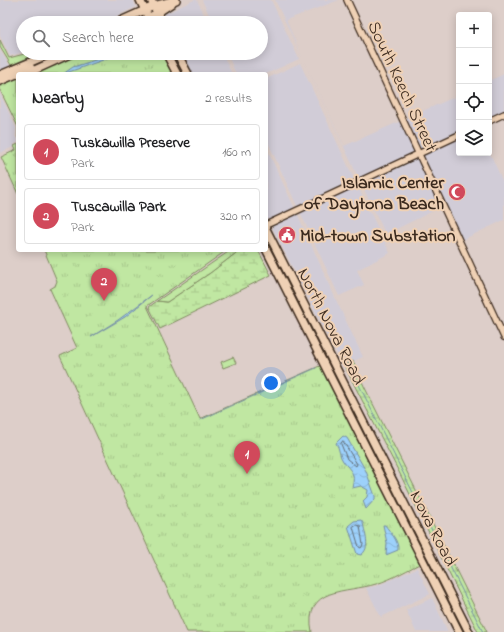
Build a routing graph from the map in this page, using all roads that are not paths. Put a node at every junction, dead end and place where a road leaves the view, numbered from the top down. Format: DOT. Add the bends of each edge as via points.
graph roads {
  1 [pos="140,0"];
  2 [pos="176,0"];
  3 [pos="347,0"];
  4 [pos="152,3"];
  5 [pos="145,10"];
  6 [pos="157,13"];
  7 [pos="132,16"];
  8 [pos="148,16"];
  9 [pos="154,16"];
  10 [pos="158,16"];
  11 [pos="37,60"];
  12 [pos="57,60"];
  13 [pos="170,60"];
  14 [pos="181,60"];
  15 [pos="21,72"];
  16 [pos="30,72"];
  17 [pos="176,72"];
  18 [pos="187,72"];
  19 [pos="16,74"];
  20 [pos="0,75"];
  21 [pos="16,79"];
  22 [pos="0,81"];
  23 [pos="0,86"];
  24 [pos="504,114"];
  25 [pos="491,120"];
  26 [pos="456,136"];
  27 [pos="418,154"];
  28 [pos="268,224"];
  29 [pos="268,233"];
  30 [pos="268,252"];
  31 [pos="309,335"];
  32 [pos="504,337"];
  33 [pos="323,341"];
  34 [pos="315,347"];
  35 [pos="330,354"];
  36 [pos="371,437"];
  37 [pos="363,441"];
  38 [pos="386,487"];
  39 [pos="401,497"];
  40 [pos="392,500"];
  41 [pos="408,509"];
  42 [pos="439,592"];
  43 [pos="453,599"];
  44 [pos="459,632"];
  45 [pos="469,632"];
  1 -- 5 [label="main road"];
  2 -- 4 [label="main road"];
  2 -- 6 [label="main road"];
  3 -- 27 [label="street, South Keech Street"];
  4 -- 5 [label="main road"];
  4 -- 6 [label="main road"];
  5 -- 7 [label="main road"];
  5 -- 8 [label="main road"];
  6 -- 9 [label="main road"];
  6 -- 10 [label="main road"];
  11 -- 15 [label="main road" via="33,67"];
  11 -- 20 [label="main road"];
  12 -- 16 [label="main road"];
  13 -- 17 [label="main road"];
  14 -- 18 [label="main road"];
  19 -- 22 [label="main road"];
  21 -- 23 [label="main road"];
  24 -- 25 [label="street"];
  26 -- 27 [label="street"];
  27 -- 28 [label="street"];
  27 -- 32 [label="street, South Keech Street"];
  29 -- 33 [label="main road, North Nova Road"];
  30 -- 31 [label="main road, North Nova Road"];
  31 -- 33 [label="main road"];
  31 -- 34 [label="main road, North Nova Road"];
  33 -- 35 [label="main road, North Nova Road"];
  34 -- 35 [label="main road"];
  34 -- 37 [label="main road, North Nova Road"];
  35 -- 36 [label="main road, North Nova Road"];
  36 -- 39 [label="main road, Nova Road"];
  37 -- 38 [label="main road, Nova Road"];
  38 -- 39 [label="main road"];
  38 -- 40 [label="main road, Nova Road"];
  39 -- 41 [label="main road, Nova Road"];
  40 -- 41 [label="main road"];
  40 -- 42 [label="main road, Nova Road"];
  41 -- 43 [label="main road, Nova Road"];
  42 -- 43 [label="main road"];
  42 -- 44 [label="main road, Nova Road"];
  43 -- 45 [label="main road, Nova Road"];
}
